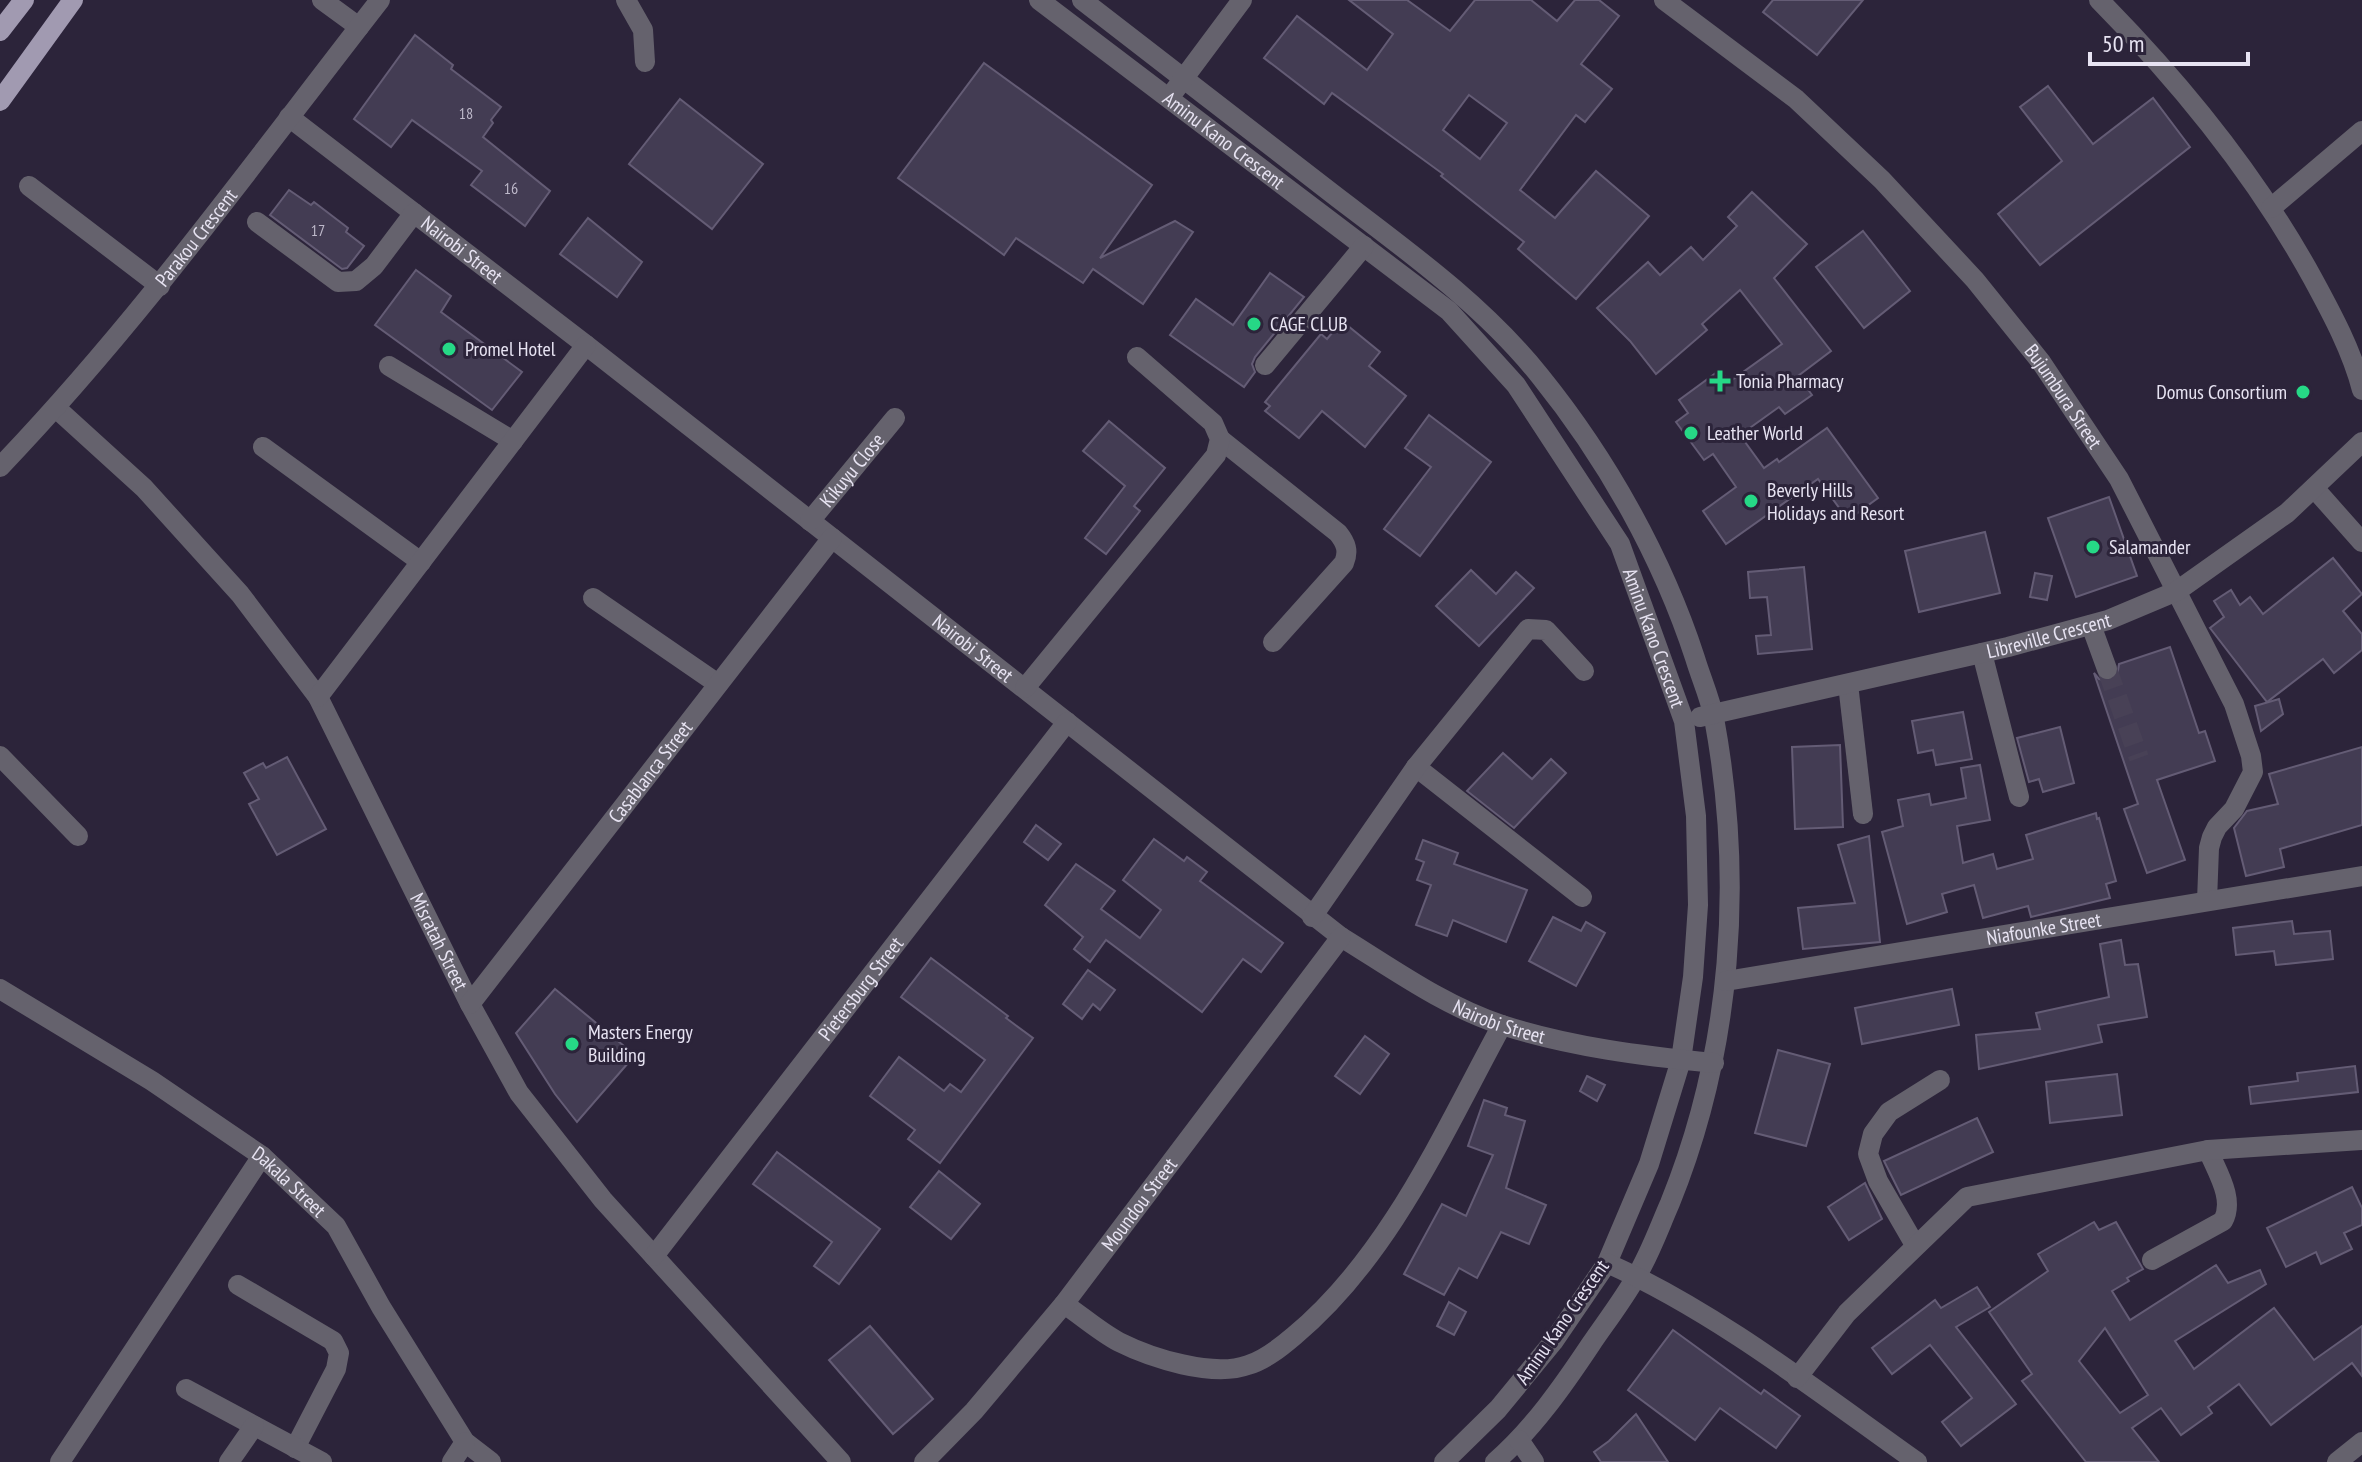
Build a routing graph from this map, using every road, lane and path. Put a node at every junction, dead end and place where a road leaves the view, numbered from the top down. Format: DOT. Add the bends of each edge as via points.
graph roads {
  1 [pos="24,0"];
  2 [pos="73,0"];
  3 [pos="322,0"];
  4 [pos="380,0"];
  5 [pos="626,0"];
  6 [pos="1039,0"];
  7 [pos="1082,0"];
  8 [pos="1242,0"];
  9 [pos="1664,0"];
  10 [pos="2099,0"];
  11 [pos="359,27"];
  12 [pos="0,31"];
  13 [pos="645,62"];
  14 [pos="1183,78"];
  15 [pos="1168,99"];
  16 [pos="0,101"];
  17 [pos="289,117"];
  18 [pos="2362,131"];
  19 [pos="29,186"];
  20 [pos="2271,208"];
  21 [pos="414,213"];
  22 [pos="257,222"];
  23 [pos="1364,246"];
  24 [pos="160,286"];
  25 [pos="586,345"];
  26 [pos="1137,357"];
  27 [pos="1265,365"];
  28 [pos="389,366"];
  29 [pos="2362,390"];
  30 [pos="56,408"];
  31 [pos="895,418"];
  32 [pos="1220,439"];
  33 [pos="513,441"];
  34 [pos="2362,442"];
  35 [pos="263,447"];
  36 [pos="0,467"];
  37 [pos="2314,488"];
  38 [pos="810,521"];
  39 [pos="832,538"];
  40 [pos="2362,542"];
  41 [pos="421,562"];
  42 [pos="2177,591"];
  43 [pos="593,598"];
  44 [pos="2091,625"];
  45 [pos="1273,642"];
  46 [pos="1982,653"];
  47 [pos="2107,669"];
  48 [pos="1584,671"];
  49 [pos="718,684"];
  50 [pos="1848,684"];
  51 [pos="1025,688"];
  52 [pos="318,697"];
  53 [pos="1713,714"];
  54 [pos="1684,721"];
  55 [pos="1067,722"];
  56 [pos="0,756"];
  57 [pos="1416,767"];
  58 [pos="2019,797"];
  59 [pos="1863,814"];
  60 [pos="78,836"];
  61 [pos="2362,876"];
  62 [pos="1582,897"];
  63 [pos="2207,901"];
  64 [pos="1312,917"];
  65 [pos="1341,937"];
  66 [pos="1726,981"];
  67 [pos="0,989"];
  68 [pos="470,1004"];
  69 [pos="1502,1025"];
  70 [pos="1681,1060"];
  71 [pos="1714,1063"];
  72 [pos="1940,1080"];
  73 [pos="2362,1140"];
  74 [pos="2208,1150"];
  75 [pos="262,1156"];
  76 [pos="1915,1245"];
  77 [pos="654,1256"];
  78 [pos="2152,1260"];
  79 [pos="1607,1263"];
  80 [pos="1637,1276"];
  81 [pos="238,1285"];
  82 [pos="1064,1304"];
  83 [pos="1797,1378"];
  84 [pos="186,1389"];
  85 [pos="254,1426"];
  86 [pos="1519,1440"];
  87 [pos="465,1442"];
  88 [pos="2362,1442"];
  89 [pos="295,1448"];
  90 [pos="60,1462"];
  91 [pos="229,1462"];
  92 [pos="322,1462"];
  93 [pos="452,1462"];
  94 [pos="491,1462"];
  95 [pos="841,1462"];
  96 [pos="924,1462"];
  97 [pos="1444,1462"];
  98 [pos="1495,1462"];
  99 [pos="1534,1462"];
  100 [pos="1917,1462"];
  101 [pos="2337,1462"];
  1 -- 12 [label="main road"];
  2 -- 16 [label="main road"];
  3 -- 11 [label="street"];
  4 -- 11 [label="street, Parakou Crescent"];
  5 -- 13 [label="street" via="643,30"];
  6 -- 15 [label="street, Aminu Kano Crescent"];
  7 -- 14 [label="street"];
  8 -- 14 [label="street"];
  9 -- 42 [label="street, Bujumbura Street" via="1796,99 1882,180 1975,280 2041,362 2119,479"];
  10 -- 20 [label="street" via="2219,134"];
  11 -- 17 [label="street, Parakou Crescent"];
  14 -- 15 [label="street"];
  14 -- 53 [label="street" via="1477,309 1538,372 1590,442 1652,551"];
  15 -- 23 [label="street, Aminu Kano Crescent"];
  17 -- 21 [label="street, Nairobi Street"];
  17 -- 24 [label="street, Parakou Crescent"];
  18 -- 20 [label="street"];
  19 -- 24 [label="street"];
  20 -- 29 [label="street" via="2330,310"];
  21 -- 22 [label="street" via="356,281 338,282"];
  21 -- 25 [label="street, Nairobi Street"];
  23 -- 27 [label="street"];
  23 -- 54 [label="street, Aminu Kano Crescent" via="1449,311 1516,385 1620,544"];
  24 -- 30 [label="street, Parakou Crescent"];
  25 -- 33 [label="street"];
  25 -- 38 [label="street, Nairobi Street"];
  26 -- 32 [label="street" via="1213,423"];
  28 -- 33 [label="street"];
  30 -- 36 [label="street, Parakou Crescent"];
  30 -- 52 [label="street, Misratah Street" via="154,499 240,594"];
  31 -- 38 [label="street, Kikuyu Close"];
  32 -- 45 [label="street" via="1345,542 1344,563"];
  32 -- 51 [label="street" via="1202,475"];
  33 -- 41 [label="street"];
  34 -- 37 [label="street, Libreville Crescent"];
  35 -- 41 [label="street"];
  37 -- 40 [label="street"];
  37 -- 42 [label="street, Libreville Crescent"];
  38 -- 39 [label="street, Nairobi Street"];
  39 -- 49 [label="street, Casablanca Street"];
  39 -- 51 [label="street, Nairobi Street"];
  41 -- 52 [label="street"];
  42 -- 44 [label="street, Libreville Crescent"];
  42 -- 63 [label="street, Bujumbura Street" via="2234,704 2253,772 2212,837"];
  43 -- 49 [label="street"];
  44 -- 46 [label="street, Libreville Crescent"];
  44 -- 47 [label="street"];
  46 -- 50 [label="street, Libreville Crescent"];
  46 -- 58 [label="street"];
  48 -- 57 [label="street" via="1546,630 1528,629"];
  49 -- 68 [label="street, Casablanca Street"];
  50 -- 53 [label="street, Libreville Crescent"];
  50 -- 59 [label="street"];
  51 -- 55 [label="street, Nairobi Street"];
  52 -- 68 [label="street, Misratah Street"];
  53 -- 54 [label="street, Libreville Crescent"];
  53 -- 66 [label="street" via="1727,827"];
  54 -- 70 [label="street, Aminu Kano Crescent" via="1696,816 1698,905"];
  55 -- 64 [label="street, Nairobi Street"];
  55 -- 77 [label="street, Pietersburg Street"];
  56 -- 60 [label="street"];
  57 -- 62 [label="street"];
  57 -- 64 [label="street"];
  61 -- 63 [label="street, Niafounke Street"];
  63 -- 66 [label="street, Niafounke Street"];
  64 -- 65 [label="street, Nairobi Street"];
  65 -- 69 [label="street, Nairobi Street" via="1431,994"];
  65 -- 82 [label="street, Moundou Street"];
  66 -- 71 [label="street"];
  67 -- 75 [label="street, Dakala Street" via="152,1081"];
  68 -- 77 [label="street, Misratah Street" via="519,1093"];
  69 -- 70 [label="street, Nairobi Street" via="1582,1045"];
  69 -- 82 [label="street" via="1391,1224 1314,1319 1280,1348 1247,1366 1214,1370 1118,1342"];
  70 -- 71 [label="street, Nairobi Street"];
  70 -- 79 [label="street, Aminu Kano Crescent" via="1649,1164"];
  71 -- 80 [label="street" via="1688,1159"];
  72 -- 76 [label="street" via="1889,1112 1873,1134 1868,1154"];
  73 -- 74 [label="street"];
  74 -- 76 [label="street" via="1967,1197"];
  74 -- 78 [label="street" via="2229,1210 2223,1221"];
  75 -- 87 [label="street, Dakala Street" via="336,1226"];
  75 -- 90 [label="street"];
  76 -- 83 [label="street" via="1847,1313"];
  77 -- 95 [label="street, Misratah Street"];
  79 -- 80 [label="street"];
  79 -- 97 [label="street, Aminu Kano Crescent" via="1553,1342 1498,1409"];
  80 -- 83 [label="street"];
  80 -- 86 [label="street"];
  81 -- 89 [label="street" via="333,1341 339,1353 336,1369"];
  82 -- 96 [label="street, Moundou Street"];
  83 -- 100 [label="street"];
  84 -- 85 [label="street"];
  85 -- 89 [label="street"];
  85 -- 91 [label="street"];
  86 -- 98 [label="street"];
  86 -- 99 [label="street"];
  87 -- 93 [label="street"];
  87 -- 94 [label="street, Dakala Street"];
  88 -- 101 [label="street"];
  89 -- 92 [label="street"];
}
